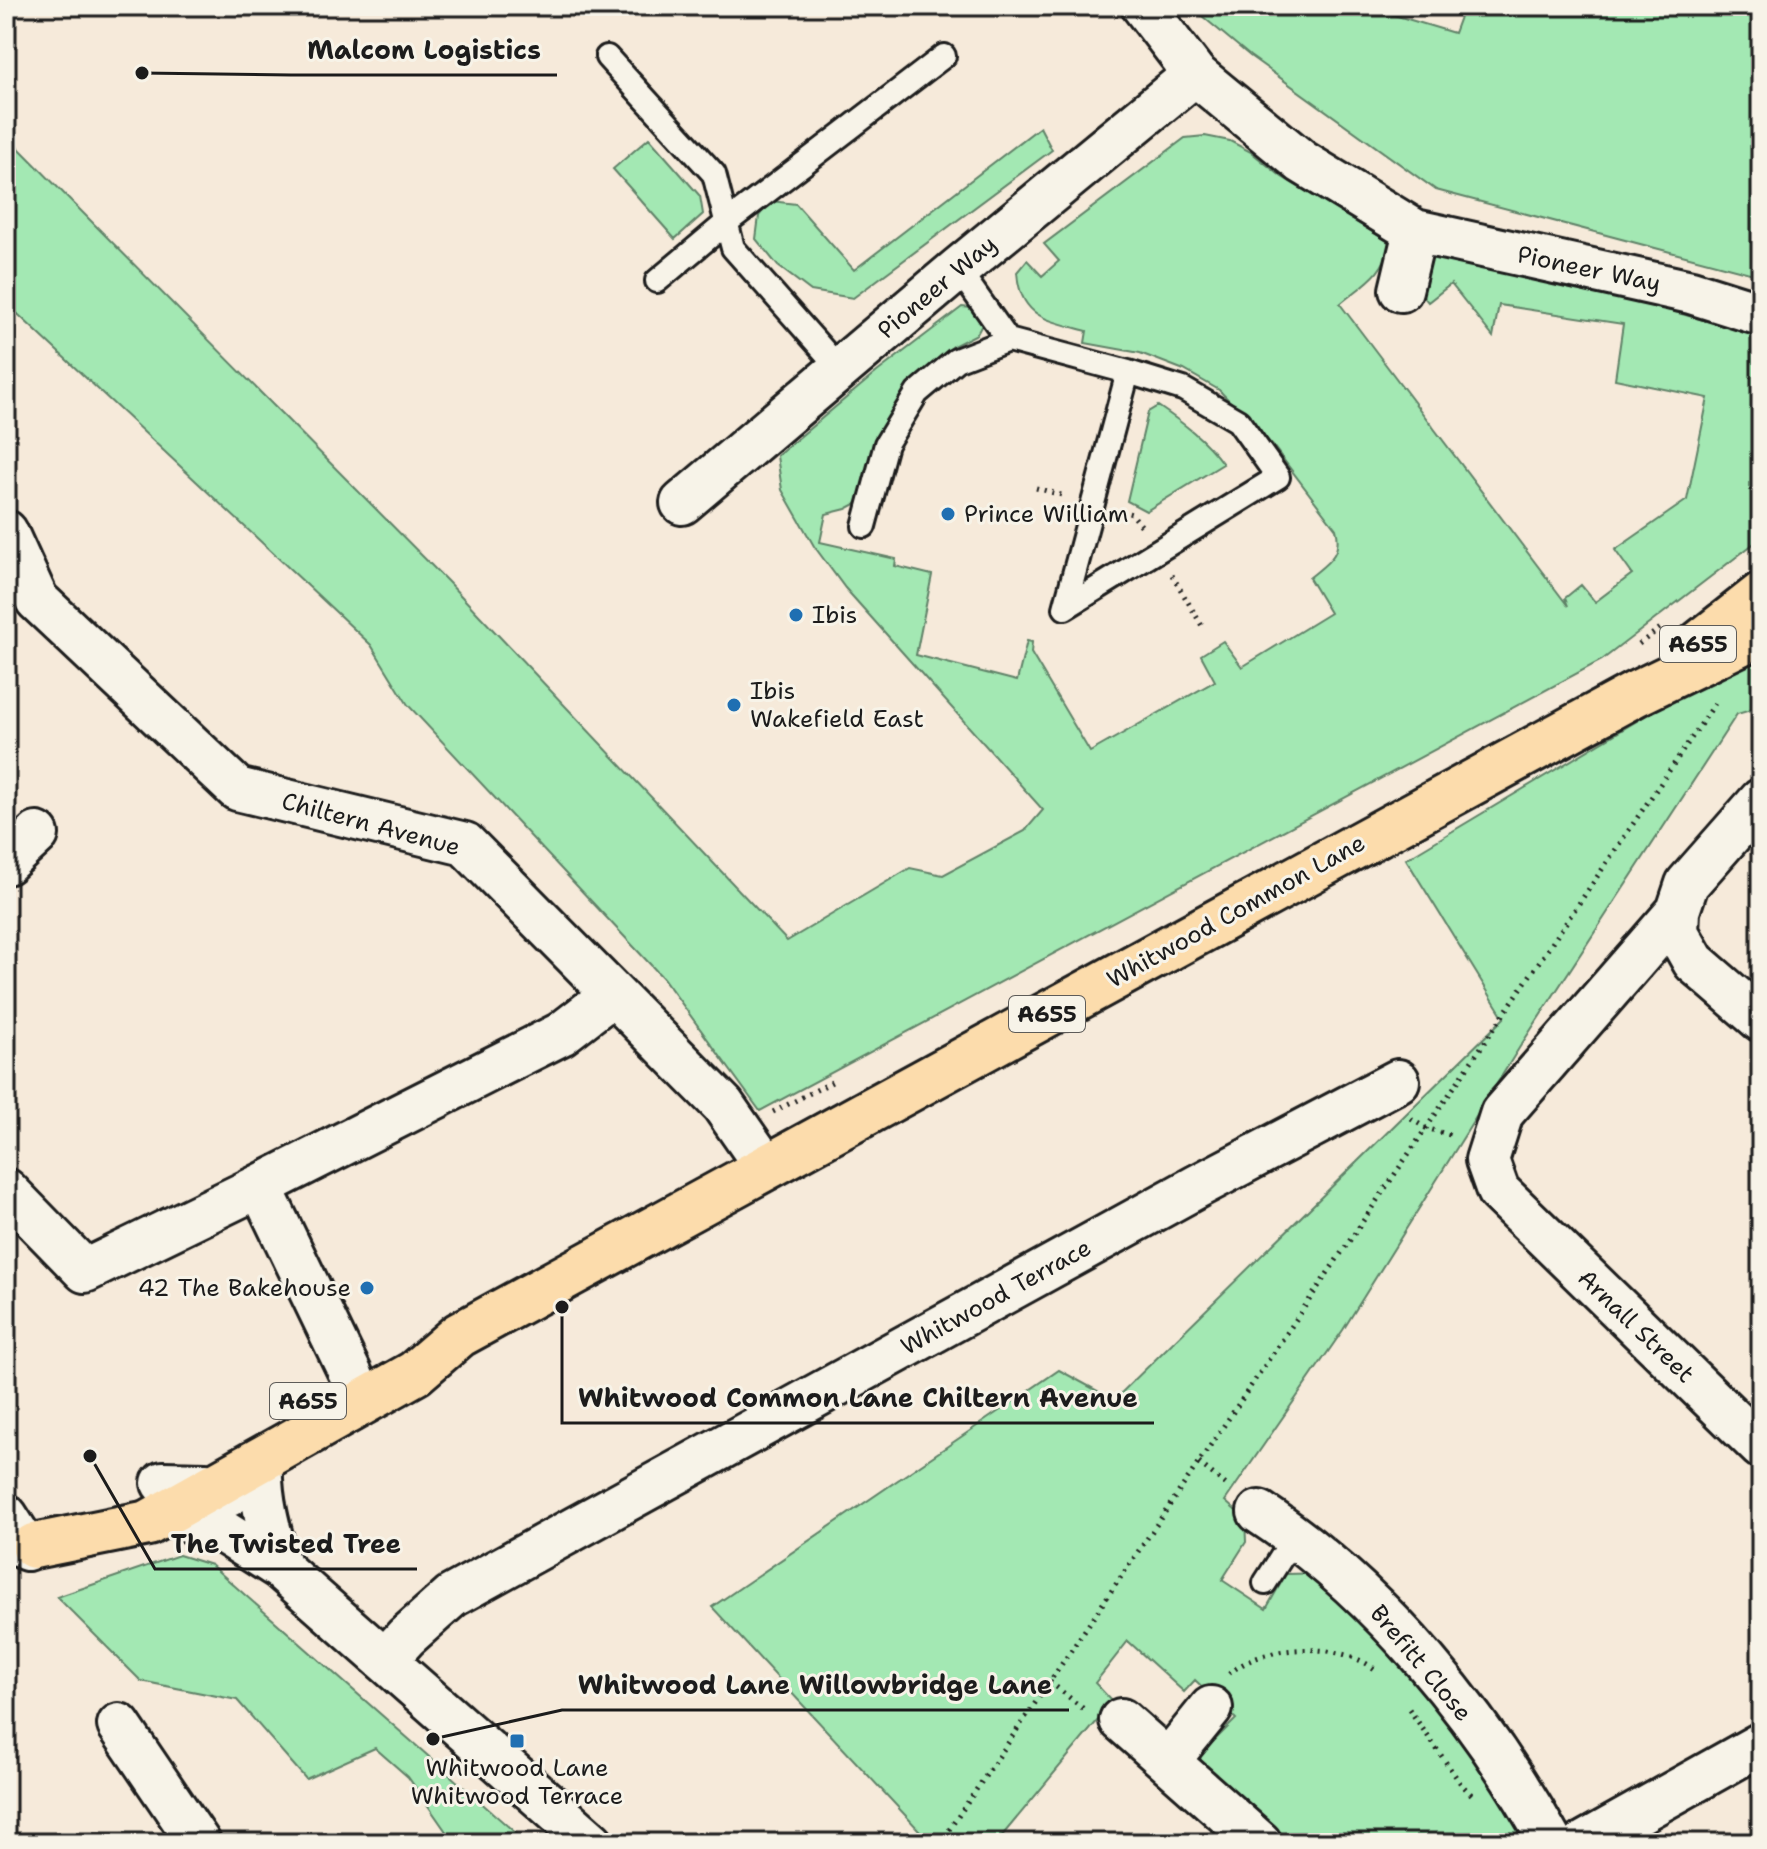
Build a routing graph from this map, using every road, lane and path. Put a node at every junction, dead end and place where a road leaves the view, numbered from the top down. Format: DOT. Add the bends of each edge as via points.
graph roads {
  1 [pos="1143,6"];
  2 [pos="944,56"];
  3 [pos="607,57"];
  4 [pos="1195,74"];
  5 [pos="726,223"];
  6 [pos="1415,231"];
  7 [pos="958,269"];
  8 [pos="657,281"];
  9 [pos="1401,290"];
  10 [pos="1761,314"];
  11 [pos="1008,340"];
  12 [pos="840,369"];
  13 [pos="1128,372"];
  14 [pos="682,503"];
  15 [pos="864,526"];
  16 [pos="6,532"];
  17 [pos="1761,595"];
  18 [pos="1761,633"];
  19 [pos="1726,687"];
  20 [pos="1635,694"];
  21 [pos="1761,800"];
  22 [pos="37,834"];
  23 [pos="6,863"];
  24 [pos="1678,911"];
  25 [pos="613,994"];
  26 [pos="1761,1020"];
  27 [pos="1388,1096"];
  28 [pos="766,1167"];
  29 [pos="260,1186"];
  30 [pos="6,1190"];
  31 [pos="459,1335"];
  32 [pos="352,1377"];
  33 [pos="1761,1447"];
  34 [pos="261,1460"];
  35 [pos="212,1487"];
  36 [pos="164,1498"];
  37 [pos="1259,1512"];
  38 [pos="264,1515"];
  39 [pos="1295,1536"];
  40 [pos="18,1543"];
  41 [pos="280,1568"];
  42 [pos="1265,1583"];
  43 [pos="386,1659"];
  44 [pos="1383,1676"];
  45 [pos="1407,1706"];
  46 [pos="1211,1708"];
  47 [pos="1121,1720"];
  48 [pos="119,1725"];
  49 [pos="1761,1744"];
  50 [pos="1168,1761"];
  51 [pos="1542,1827"];
  52 [pos="199,1843"];
  53 [pos="592,1843"];
  54 [pos="940,1843"];
  55 [pos="1260,1843"];
  56 [pos="1584,1843"];
  1 -- 4 [label="street, Pioneer Way"];
  2 -- 5 [label="lane"];
  3 -- 5 [label="lane" via="714,174"];
  4 -- 6 [label="street, Pioneer Way" via="1302,162"];
  4 -- 7 [label="street, Pioneer Way"];
  5 -- 8 [label="lane"];
  5 -- 12 [label="lane" via="733,248"];
  6 -- 9 [label="street"];
  6 -- 10 [label="street, Pioneer Way" via="1691,292"];
  7 -- 11 [label="lane"];
  7 -- 12 [label="street, Pioneer Way"];
  11 -- 13 [label="lane"];
  11 -- 15 [label="lane" via="956,360 917,393 886,444"];
  12 -- 14 [label="street, Pioneer Way"];
  13 -- 13 [label="lane" via="1183,389 1238,421 1278,477 1065,608"];
  16 -- 25 [label="street, Chiltern Avenue" via="37,600 237,789 465,844"];
  17 -- 20 [label="main road, Whitwood Common Lane / A655"];
  18 -- 20 [label="main road, Whitwood Common Lane / A655"];
  19 -- 54 [label="path"];
  20 -- 28 [label="main road, Whitwood Common Lane / A655"];
  21 -- 24 [label="street, Arnall Street" via="1687,884"];
  22 -- 23 [label="street"];
  24 -- 26 [label="street" via="1677,932 1694,962"];
  24 -- 33 [label="street, Arnall Street" via="1502,1113 1487,1160 1498,1191"];
  25 -- 28 [label="street, Chiltern Avenue" via="723,1105"];
  25 -- 29 [label="street" via="561,1034"];
  27 -- 43 [label="street, Whitwood Terrace" via="1198,1186 452,1596"];
  28 -- 31 [label="main road, Whitwood Common Lane / A655"];
  29 -- 30 [label="street" via="85,1271"];
  29 -- 32 [label="street"];
  31 -- 32 [label="main road, Whitwood Common Lane / A655" via="422,1339"];
  31 -- 34 [label="main road, Whitwood Common Lane / A655" via="415,1373"];
  32 -- 36 [label="main road, Whitwood Common Lane / A655"];
  34 -- 35 [label="main road, Whitwood Common Lane / A655"];
  34 -- 38 [label="street"];
  35 -- 36 [label="main road, Whitwood Common Lane / A655"];
  35 -- 38 [label="street"];
  36 -- 40 [label="main road, Whitwood Common Lane / A655"];
  36 -- 41 [label="street"];
  37 -- 39 [label="street, Brefitt Close"];
  38 -- 41 [label="street"];
  39 -- 42 [label="lane"];
  39 -- 51 [label="street, Brefitt Close" via="1363,1595 1438,1678 1515,1779"];
  41 -- 43 [label="street"];
  43 -- 53 [label="street"];
  44 -- 46 [label="path" via="1349,1654 1309,1649 1272,1655 1235,1668 1215,1687"];
  45 -- 51 [label="path" via="1461,1784 1483,1806"];
  46 -- 50 [label="street"];
  47 -- 50 [label="street"];
  48 -- 52 [label="street"];
  49 -- 56 [label="street"];
  50 -- 55 [label="street"];
}
